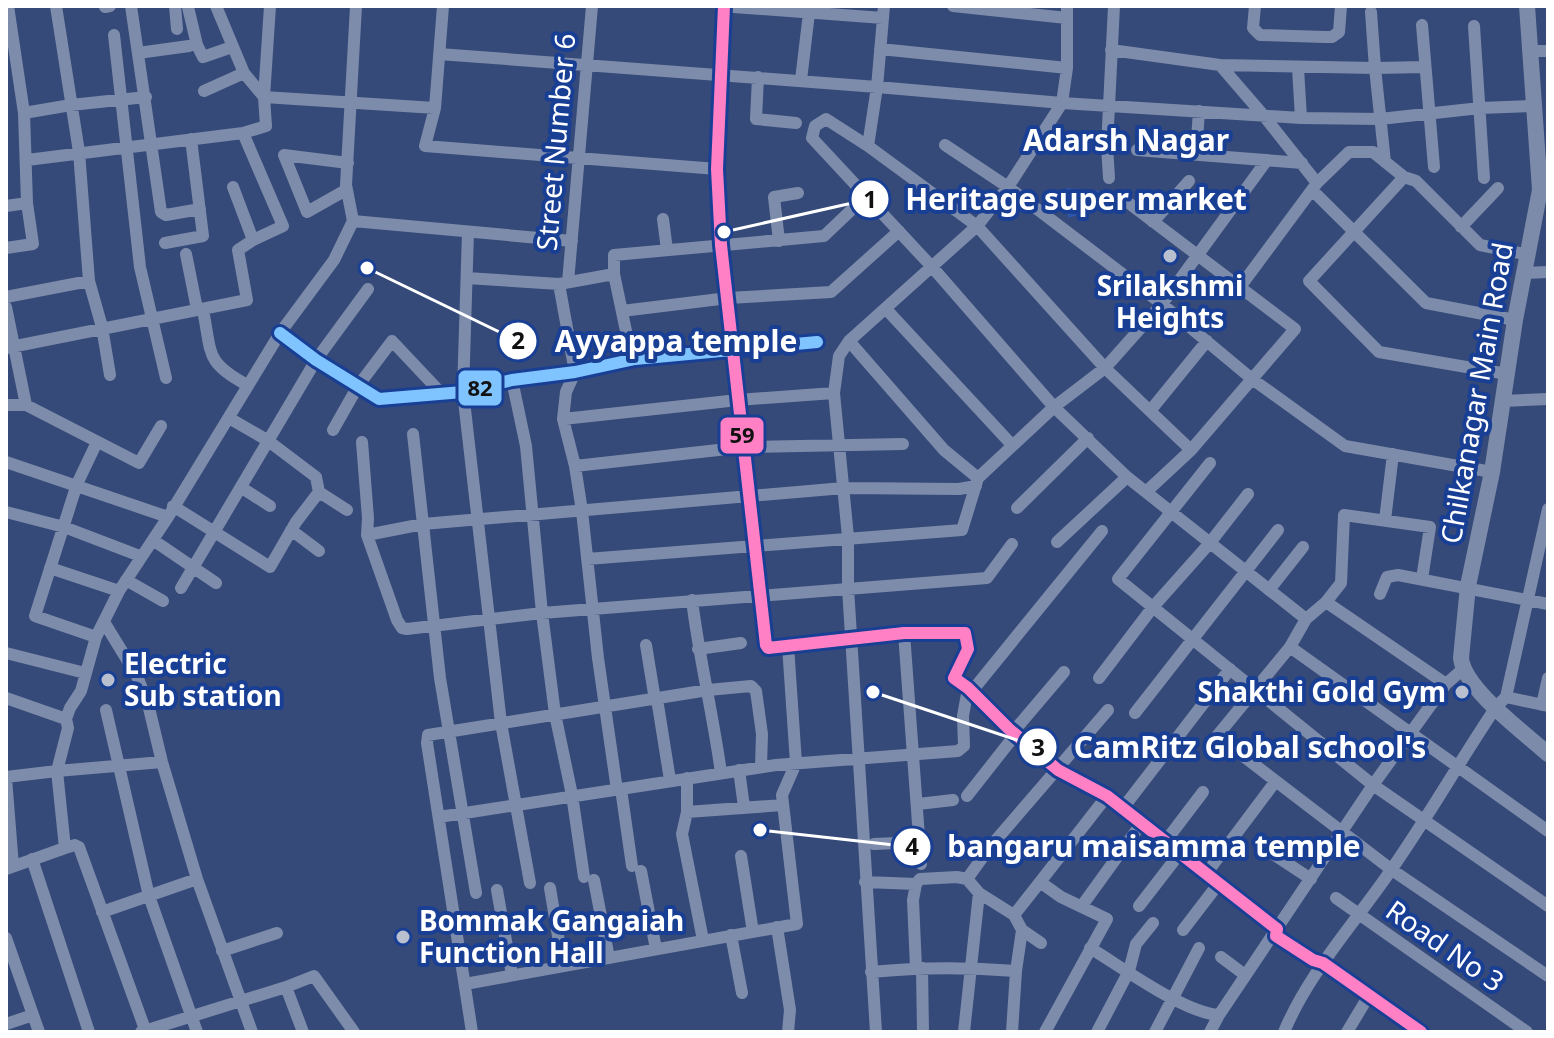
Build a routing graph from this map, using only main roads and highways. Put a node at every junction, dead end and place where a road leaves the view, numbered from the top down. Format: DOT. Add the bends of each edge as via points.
graph roads {
  1 [pos="1527,6"];
  2 [pos="1538,99"];
  3 [pos="1543,141"];
  4 [pos="1544,189"];
  5 [pos="1541,228"];
  6 [pos="1548,754"];
  1 -- 2 [label="main road, Chilkanagar Main Road"];
  2 -- 3 [label="main road, Chilkanagar Main Road"];
  3 -- 4 [label="main road, Chilkanagar Main Road"];
  4 -- 5 [label="main road, Chilkanagar Main Road"];
  5 -- 6 [label="main road, Chilkanagar Main Road" via="1529,255 1515,320 1468,586 1461,658 1463,669"];
}
